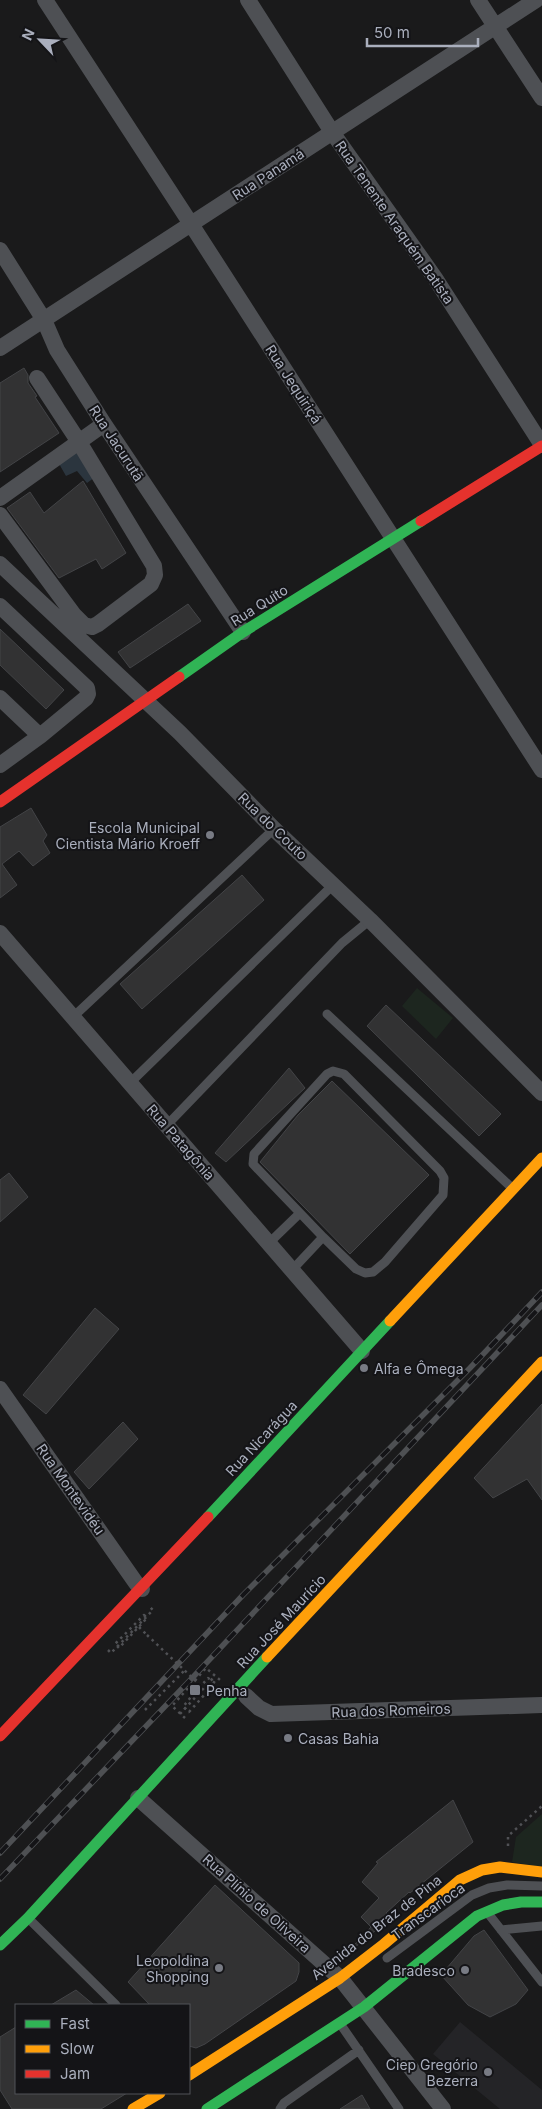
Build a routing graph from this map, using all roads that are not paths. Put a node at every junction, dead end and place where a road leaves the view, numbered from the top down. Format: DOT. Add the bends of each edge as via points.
graph roads {
  1 [pos="45,0"];
  2 [pos="248,0"];
  3 [pos="478,0"];
  4 [pos="536,0"];
  5 [pos="494,27"];
  6 [pos="542,98"];
  7 [pos="332,132"];
  8 [pos="191,224"];
  9 [pos="0,250"];
  10 [pos="44,320"];
  11 [pos="0,348"];
  12 [pos="37,378"];
  13 [pos="104,424"];
  14 [pos="79,442"];
  15 [pos="542,445"];
  16 [pos="0,498"];
  17 [pos="0,515"];
  18 [pos="393,538"];
  19 [pos="0,564"];
  20 [pos="0,606"];
  21 [pos="243,632"];
  22 [pos="0,698"];
  23 [pos="145,700"];
  24 [pos="40,736"];
  25 [pos="0,765"];
  26 [pos="542,770"];
  27 [pos="0,802"];
  28 [pos="274,829"];
  29 [pos="333,885"];
  30 [pos="370,920"];
  31 [pos="0,933"];
  32 [pos="327,1014"];
  33 [pos="73,1017"];
  34 [pos="130,1083"];
  35 [pos="542,1093"];
  36 [pos="167,1125"];
  37 [pos="542,1158"];
  38 [pos="513,1189"];
  39 [pos="300,1213"];
  40 [pos="323,1237"];
  41 [pos="268,1243"];
  42 [pos="292,1270"];
  43 [pos="362,1350"];
  44 [pos="542,1362"];
  45 [pos="0,1388"];
  46 [pos="142,1589"];
  47 [pos="246,1696"];
  48 [pos="542,1705"];
  49 [pos="0,1736"];
  50 [pos="138,1798"];
  51 [pos="542,1872"];
  52 [pos="542,1886"];
  53 [pos="542,1902"];
  54 [pos="486,1910"];
  55 [pos="28,1918"];
  56 [pos="542,1926"];
  57 [pos="501,1930"];
  58 [pos="0,1945"];
  59 [pos="381,1962"];
  60 [pos="542,1982"];
  61 [pos="345,1984"];
  62 [pos="115,2004"];
  63 [pos="364,2007"];
  64 [pos="297,2017"];
  65 [pos="340,2023"];
  66 [pos="359,2050"];
  67 [pos="190,2075"];
  68 [pos="190,2083"];
  69 [pos="164,2095"];
  70 [pos="133,2109"];
  71 [pos="149,2109"];
  72 [pos="206,2109"];
  73 [pos="280,2109"];
  74 [pos="399,2109"];
  75 [pos="443,2109"];
  1 -- 8 [label="street, Rua Jequiriçá"];
  2 -- 7 [label="street, Rua Tenente Araquém Batista"];
  3 -- 5 [label="street"];
  4 -- 5 [label="street, Rua Panamá"];
  5 -- 6 [label="street"];
  5 -- 7 [label="street, Rua Panamá"];
  7 -- 8 [label="street, Rua Panamá"];
  7 -- 15 [label="street, Rua Tenente Araquém Batista" via="435,278"];
  8 -- 10 [label="street, Rua Panamá"];
  8 -- 18 [label="street, Rua Jequiriçá"];
  9 -- 10 [label="street, Rua Jacurutã"];
  10 -- 11 [label="street, Rua Panamá"];
  10 -- 13 [label="street, Rua Jacurutã" via="58,350"];
  12 -- 14 [label="street"];
  13 -- 14 [label="street"];
  13 -- 21 [label="street, Rua Jacurutã"];
  14 -- 16 [label="street"];
  14 -- 17 [label="street" via="154,566 151,584 98,624 92,627 84,625"];
  15 -- 18 [label="main road, Rua Quito"];
  18 -- 21 [label="main road, Rua Quito"];
  18 -- 26 [label="street, Rua Jequiriçá"];
  19 -- 23 [label="street, Rua do Couto"];
  20 -- 24 [label="street" via="87,688 86,698"];
  21 -- 23 [label="main road, Rua Quito"];
  22 -- 24 [label="street"];
  23 -- 27 [label="main road, Rua Quito"];
  23 -- 28 [label="street, Rua do Couto"];
  24 -- 25 [label="street"];
  28 -- 29 [label="street, Rua do Couto"];
  28 -- 33 [label="lane"];
  29 -- 30 [label="street, Rua do Couto"];
  29 -- 34 [label="lane"];
  30 -- 35 [label="street, Rua do Couto"];
  30 -- 36 [label="lane" via="342,943"];
  31 -- 33 [label="street, Rua Patagônia"];
  32 -- 38 [label="lane"];
  33 -- 34 [label="street, Rua Patagônia"];
  34 -- 36 [label="street, Rua Patagônia"];
  36 -- 41 [label="street, Rua Patagônia"];
  37 -- 38 [label="main road, Rua Nicarágua"];
  38 -- 43 [label="main road, Rua Nicarágua"];
  39 -- 40 [label="lane"];
  39 -- 40 [label="lane" via="253,1164 252,1159 327,1074 338,1072 344,1074 440,1171 445,1186 443,1195 374,1272 356,1269"];
  39 -- 41 [label="lane"];
  40 -- 42 [label="lane"];
  41 -- 42 [label="street, Rua Patagônia"];
  42 -- 43 [label="street, Rua Patagônia"];
  43 -- 46 [label="main road, Rua Nicarágua"];
  44 -- 50 [label="main road, Rua José Maurício"];
  45 -- 46 [label="street, Rua Montevidéu"];
  46 -- 49 [label="main road, Rua Nicarágua"];
  47 -- 48 [label="street, Rua dos Romeiros" via="271,1714"];
  50 -- 55 [label="main road, Rua José Maurício"];
  50 -- 61 [label="street, Rua Plínio de Oliveira"];
  51 -- 61 [label="main road, Avenida do Braz de Pina" via="506,1865 473,1872 384,1944"];
  52 -- 59 [label="lane, Transcarioca" via="507,1885 472,1895"];
  53 -- 54 [label="main road" via="508,1903"];
  54 -- 57 [label="lane"];
  54 -- 63 [label="main road"];
  55 -- 58 [label="main road, Rua José Maurício"];
  55 -- 62 [label="lane"];
  56 -- 57 [label="lane"];
  57 -- 60 [label="lane"];
  61 -- 63 [label="street, Rua Plínio de Oliveira"];
  61 -- 67 [label="main road, Avenida do Braz de Pina"];
  63 -- 65 [label="main road"];
  63 -- 75 [label="street, Rua Plínio de Oliveira"];
  64 -- 68 [label="lane"];
  65 -- 66 [label="lane"];
  65 -- 72 [label="main road"];
  66 -- 73 [label="lane"];
  66 -- 74 [label="lane"];
  69 -- 70 [label="main road"];
  69 -- 71 [label="lane"];
}
